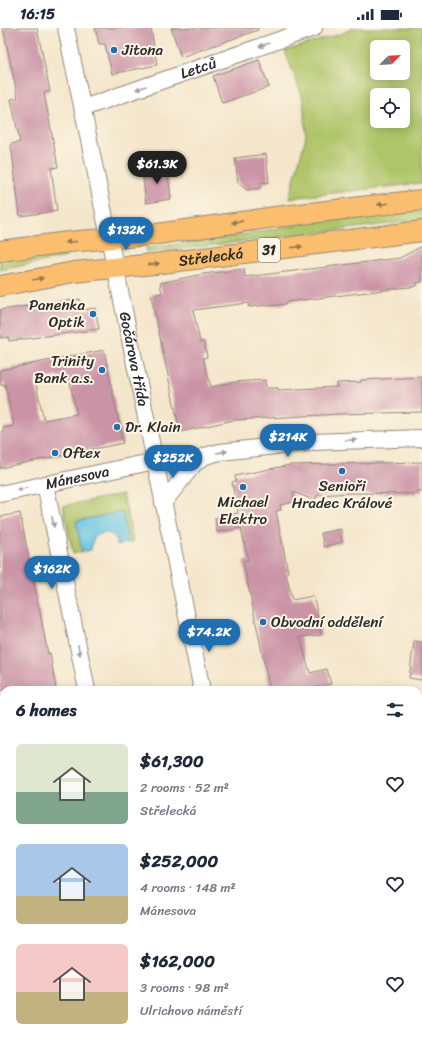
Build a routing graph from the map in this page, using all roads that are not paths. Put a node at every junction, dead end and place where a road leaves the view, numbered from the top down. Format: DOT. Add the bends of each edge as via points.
graph roads {
  1 [pos="66,28"];
  2 [pos="314,28"];
  3 [pos="83,108"];
  4 [pos="422,200"];
  5 [pos="422,231"];
  6 [pos="110,239"];
  7 [pos="0,251"];
  8 [pos="115,268"];
  9 [pos="0,286"];
  10 [pos="422,438"];
  11 [pos="155,461"];
  12 [pos="45,484"];
  13 [pos="0,494"];
  14 [pos="163,503"];
  15 [pos="86,686"];
  16 [pos="201,686"];
  1 -- 3 [label="street, Gočárova třída"];
  2 -- 3 [label="street, Letců, one-way"];
  3 -- 6 [label="street, Gočárova třída"];
  4 -- 6 [label="main road, Střelecká / 31, one-way"];
  8 -- 5 [label="main road, Střelecká / 31, one-way"];
  6 -- 7 [label="main road, Střelecká / 31, one-way"];
  6 -- 8 [label="street, Gočárova třída"];
  9 -- 8 [label="main road, Střelecká / 31, one-way" via="74,272"];
  8 -- 11 [label="street, Gočárova třída"];
  14 -- 10 [label="street, one-way" via="194,464 205,456 220,452 313,442"];
  11 -- 12 [label="street, Mánesova"];
  11 -- 14 [label="street, Gočárova třída"];
  12 -- 13 [label="street, Mánesova, one-way"];
  12 -- 15 [label="street, one-way"];
  14 -- 16 [label="street, Gočárova třída"];
}
